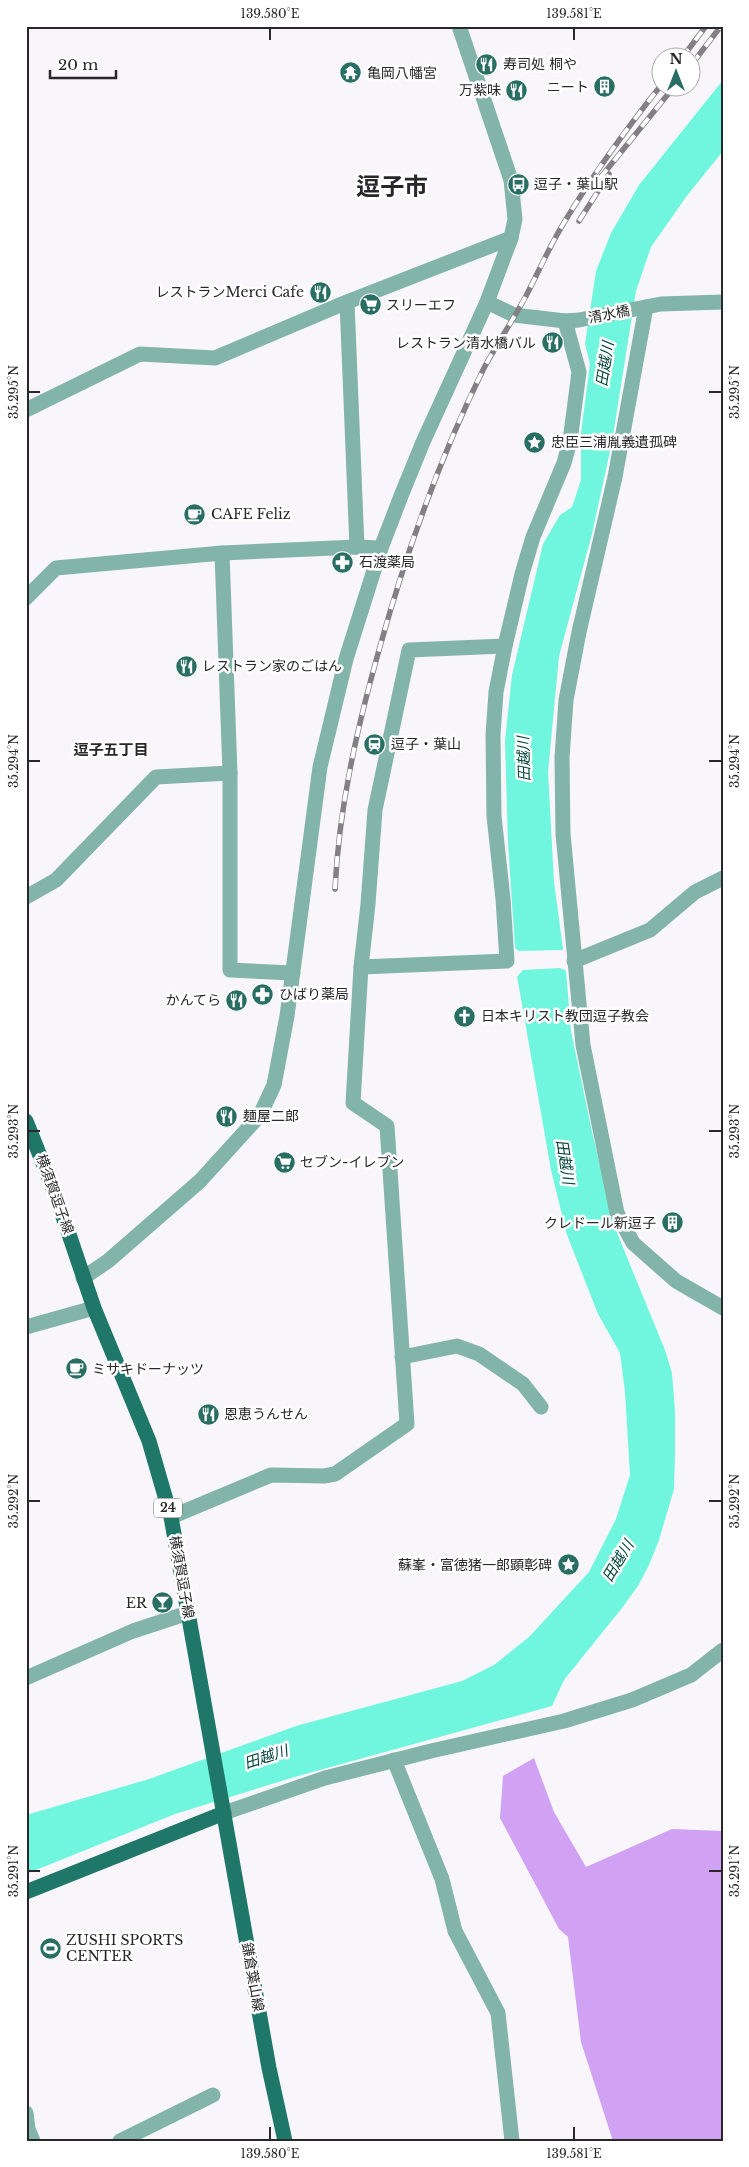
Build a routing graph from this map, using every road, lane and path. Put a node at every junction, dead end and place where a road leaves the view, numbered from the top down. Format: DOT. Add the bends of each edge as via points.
graph roads {
  1 [pos="459,26"];
  2 [pos="512,238"];
  3 [pos="348,302"];
  4 [pos="487,302"];
  5 [pos="723,302"];
  6 [pos="642,308"];
  7 [pos="572,321"];
  8 [pos="26,410"];
  9 [pos="357,547"];
  10 [pos="381,548"];
  11 [pos="222,553"];
  12 [pos="26,598"];
  13 [pos="504,646"];
  14 [pos="230,773"];
  15 [pos="723,878"];
  16 [pos="26,897"];
  17 [pos="574,961"];
  18 [pos="361,967"];
  19 [pos="293,973"];
  20 [pos="26,1122"];
  21 [pos="83,1278"];
  22 [pos="94,1308"];
  23 [pos="723,1308"];
  24 [pos="26,1328"];
  25 [pos="402,1357"];
  26 [pos="541,1407"];
  27 [pos="171,1517"];
  28 [pos="188,1613"];
  29 [pos="723,1650"];
  30 [pos="26,1678"];
  31 [pos="394,1760"];
  32 [pos="224,1809"];
  33 [pos="26,1892"];
  34 [pos="214,2095"];
  35 [pos="26,2114"];
  36 [pos="33,2141"];
  37 [pos="120,2141"];
  38 [pos="285,2141"];
  39 [pos="512,2141"];
  1 -- 2 [label="street" via="511,180 515,219"];
  2 -- 3 [label="street"];
  2 -- 4 [label="street"];
  3 -- 8 [label="street" via="215,358 140,354"];
  3 -- 9 [label="street"];
  4 -- 7 [label="street, 清水橋" via="514,315"];
  4 -- 10 [label="street" via="423,442"];
  5 -- 6 [label="street, 清水橋" via="661,304"];
  6 -- 7 [label="street, 清水橋"];
  6 -- 17 [label="street" via="616,477 566,700 562,757 563,834"];
  7 -- 13 [label="street" via="579,372 570,441 533,536"];
  9 -- 10 [label="street"];
  9 -- 11 [label="street"];
  10 -- 19 [label="street" via="346,659 320,767"];
  11 -- 12 [label="street" via="56,568"];
  11 -- 14 [label="street"];
  13 -- 18 [label="street" via="409,650 375,810"];
  13 -- 18 [label="street" via="493,736 494,816 507,961"];
  14 -- 16 [label="street" via="156,777 56,880"];
  14 -- 19 [label="street" via="230,970"];
  15 -- 17 [label="street" via="695,892 650,930"];
  17 -- 23 [label="street" via="583,1045 617,1213 633,1243 676,1281"];
  18 -- 25 [label="street" via="353,1103 388,1126"];
  19 -- 21 [label="street" via="276,1077 260,1114 200,1181 108,1261"];
  20 -- 21 [label="main road, 横須賀逗子線 / 24" via="55,1193"];
  21 -- 22 [label="main road, 横須賀逗子線 / 24"];
  22 -- 24 [label="street"];
  22 -- 27 [label="main road, 横須賀逗子線 / 24" via="149,1441"];
  25 -- 26 [label="street" via="457,1346 479,1354 523,1384"];
  25 -- 27 [label="street" via="407,1424 400,1430 335,1474 271,1475"];
  27 -- 28 [label="main road, 横須賀逗子線 / 24"];
  28 -- 30 [label="street" via="133,1631"];
  28 -- 32 [label="main road, 横須賀逗子線 / 24"];
  29 -- 31 [label="street" via="691,1675 632,1700 564,1721"];
  31 -- 32 [label="street"];
  31 -- 39 [label="street" via="442,1879 455,1931 498,2013"];
  32 -- 33 [label="main road"];
  32 -- 38 [label="main road, 鎌倉葉山線" via="269,2068"];
  34 -- 37 [label="street"];
  35 -- 36 [label="street"];
}
